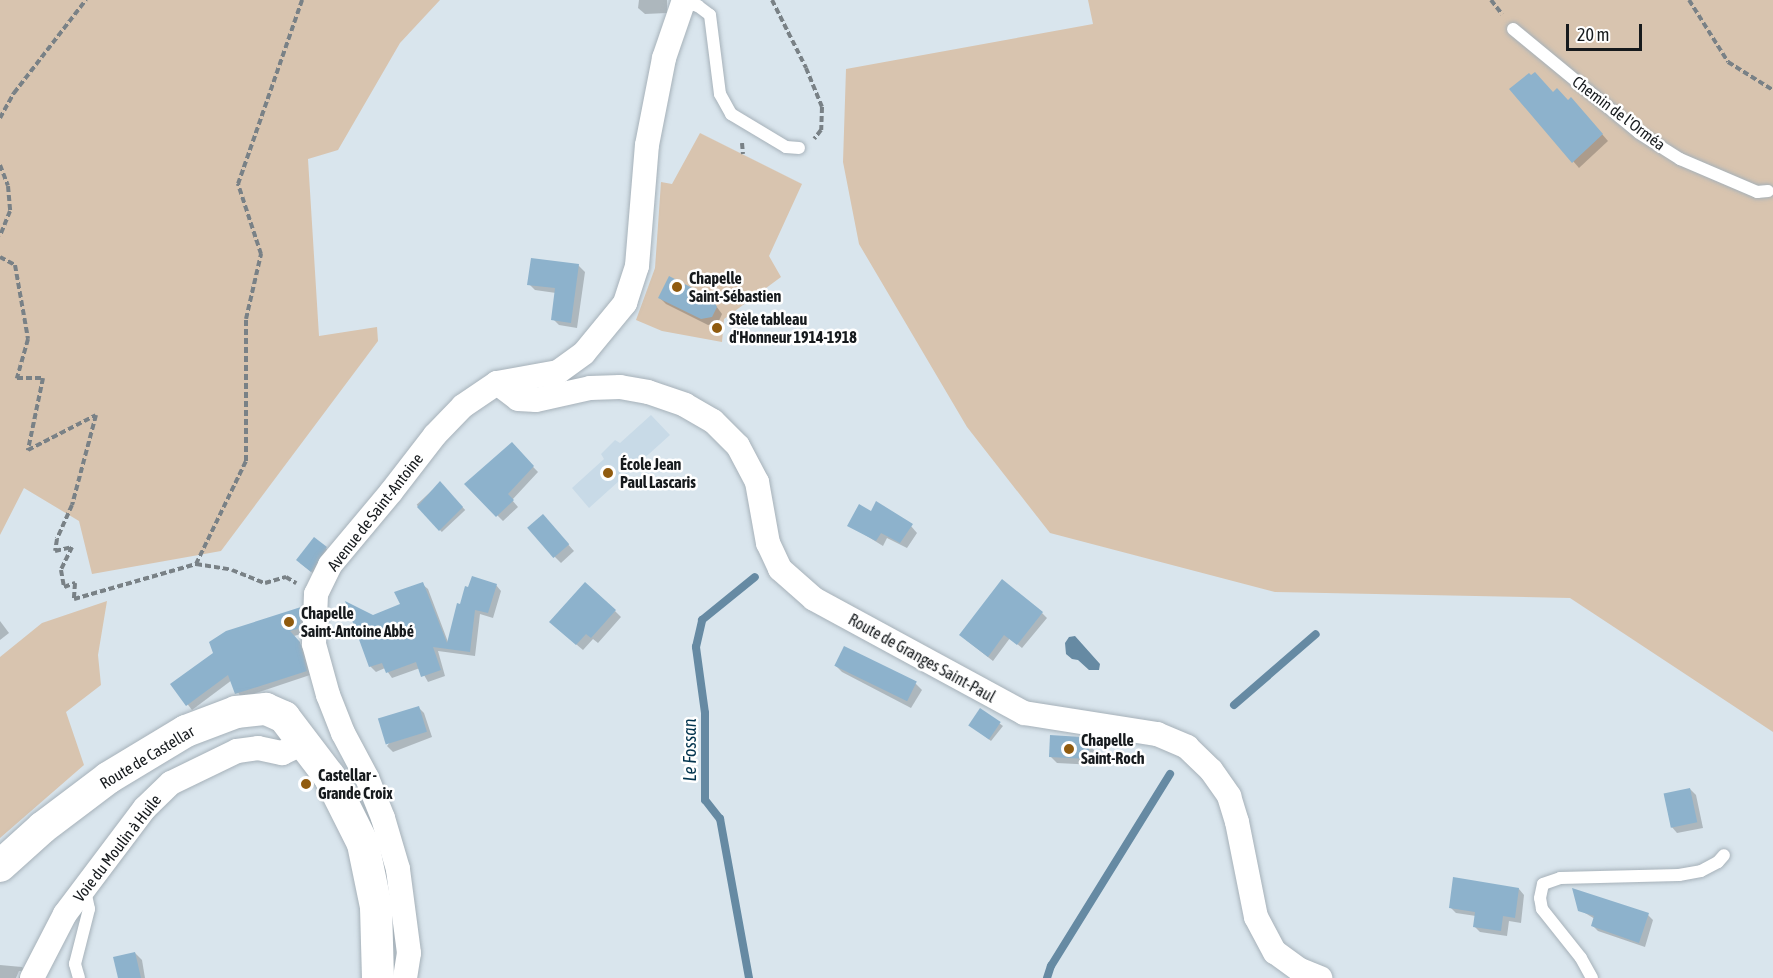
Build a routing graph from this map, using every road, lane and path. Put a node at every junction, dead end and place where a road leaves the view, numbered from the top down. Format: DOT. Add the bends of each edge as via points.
graph roads {
  1 [pos="86,0"];
  2 [pos="302,0"];
  3 [pos="772,0"];
  4 [pos="1689,0"];
  5 [pos="684,1"];
  6 [pos="1513,29"];
  7 [pos="1773,90"];
  8 [pos="0,118"];
  9 [pos="799,148"];
  10 [pos="0,165"];
  11 [pos="1768,191"];
  12 [pos="0,236"];
  13 [pos="0,257"];
  14 [pos="497,383"];
  15 [pos="196,564"];
  16 [pos="316,594"];
  17 [pos="303,743"];
  18 [pos="1724,855"];
  19 [pos="0,866"];
  20 [pos="85,890"];
  21 [pos="32,978"];
  22 [pos="79,978"];
  23 [pos="378,978"];
  24 [pos="405,978"];
  25 [pos="1320,978"];
  26 [pos="1592,978"];
  1 -- 8 [label="path" via="14,93"];
  2 -- 15 [label="path" via="238,184 261,254 246,319 246,460"];
  3 -- 9 [label="path" via="822,107 821,130 812,143"];
  4 -- 7 [label="path" via="1728,62"];
  5 -- 9 [label="lane" via="710,15 720,94 730,114 786,147"];
  5 -- 14 [label="street" via="664,58 647,146 637,266 625,303 584,353 558,372"];
  6 -- 11 [label="lane, Chemin de l'Orméa" via="1639,133 1680,159 1756,192"];
  10 -- 12 [label="path" via="8,186 10,211"];
  13 -- 15 [label="path" via="15,265 28,339 17,378 44,378 28,450 96,415 72,505 57,539 55,551 72,547 61,570 64,587 75,583 74,599"];
  14 -- 16 [label="street, Avenue de Saint-Antoine" via="463,406 435,435 330,565"];
  14 -- 25 [label="street, Route de Granges Saint-Paul" via="518,399 536,400 590,388 620,387 685,405 713,421 738,446 757,482 768,543 780,569 814,599 1024,713 1157,734 1187,747 1211,770 1229,796 1256,917 1275,952 1300,970"];
  15 -- 16 [label="path" via="232,570 265,583 286,577"];
  16 -- 24 [label="street, Avenue de Saint-Antoine" via="314,644 328,695 367,778 398,868 409,953"];
  17 -- 19 [label="street, Route de Castellar" via="285,717 266,710 236,712 186,731 108,778"];
  17 -- 20 [label="street, Voie du Moulin à Huile" via="282,753 258,748 237,751 171,783 145,808"];
  17 -- 23 [label="street, Route de Castellar" via="329,776 363,844 376,907"];
  18 -- 26 [label="lane" via="1701,872 1560,878 1543,884 1542,909"];
  20 -- 21 [label="street, Voie du Moulin à Huile" via="65,914"];
  20 -- 22 [label="lane" via="89,909 75,964"];
}
